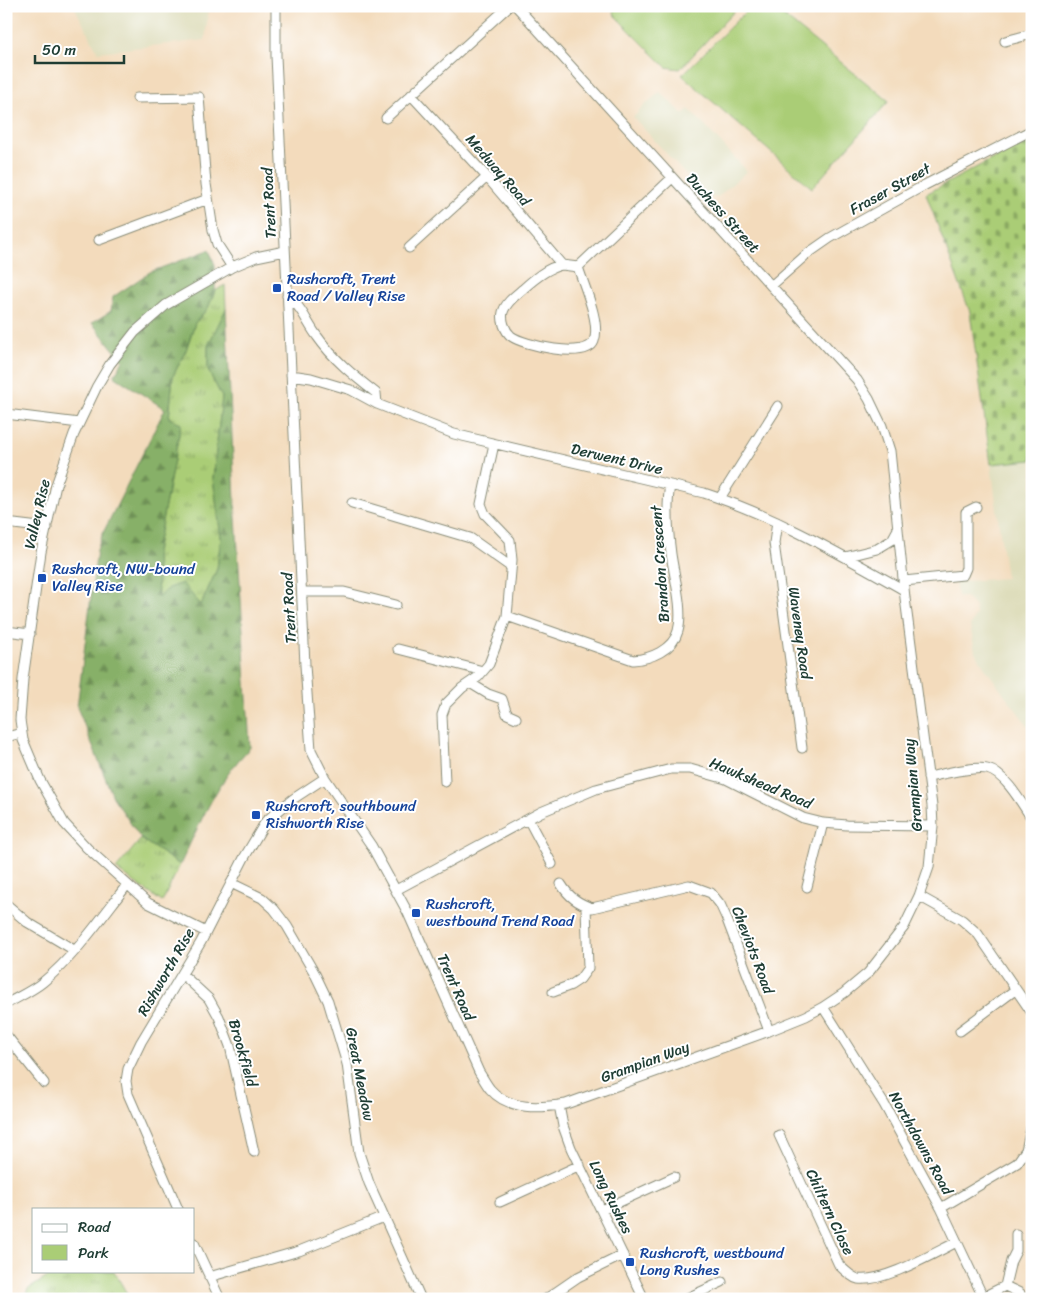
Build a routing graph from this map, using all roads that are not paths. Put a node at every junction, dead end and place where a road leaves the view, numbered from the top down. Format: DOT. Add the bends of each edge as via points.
graph roads {
  1 [pos="276,6"];
  2 [pos="509,6"];
  3 [pos="516,6"];
  4 [pos="1032,34"];
  5 [pos="1005,41"];
  6 [pos="411,95"];
  7 [pos="137,98"];
  8 [pos="386,118"];
  9 [pos="1032,130"];
  10 [pos="487,177"];
  11 [pos="672,178"];
  12 [pos="208,199"];
  13 [pos="99,240"];
  14 [pos="410,248"];
  15 [pos="285,251"];
  16 [pos="562,265"];
  17 [pos="578,267"];
  18 [pos="232,268"];
  19 [pos="770,286"];
  20 [pos="287,296"];
  21 [pos="291,375"];
  22 [pos="377,404"];
  23 [pos="778,406"];
  24 [pos="6,414"];
  25 [pos="79,423"];
  26 [pos="494,444"];
  27 [pos="890,451"];
  28 [pos="670,485"];
  29 [pos="720,498"];
  30 [pos="352,503"];
  31 [pos="976,506"];
  32 [pos="777,522"];
  33 [pos="6,523"];
  34 [pos="47,528"];
  35 [pos="898,529"];
  36 [pos="845,557"];
  37 [pos="511,567"];
  38 [pos="904,585"];
  39 [pos="302,592"];
  40 [pos="396,605"];
  41 [pos="507,616"];
  42 [pos="6,631"];
  43 [pos="30,634"];
  44 [pos="398,649"];
  45 [pos="483,671"];
  46 [pos="470,683"];
  47 [pos="516,718"];
  48 [pos="22,733"];
  49 [pos="6,737"];
  50 [pos="802,748"];
  51 [pos="928,777"];
  52 [pos="325,778"];
  53 [pos="445,782"];
  54 [pos="528,819"];
  55 [pos="1032,819"];
  56 [pos="823,823"];
  57 [pos="933,826"];
  58 [pos="552,864"];
  59 [pos="231,883"];
  60 [pos="561,884"];
  61 [pos="127,885"];
  62 [pos="807,887"];
  63 [pos="396,890"];
  64 [pos="919,896"];
  65 [pos="6,904"];
  66 [pos="586,906"];
  67 [pos="206,932"];
  68 [pos="74,950"];
  69 [pos="182,974"];
  70 [pos="1015,990"];
  71 [pos="553,992"];
  72 [pos="6,1004"];
  73 [pos="823,1007"];
  74 [pos="1032,1013"];
  75 [pos="769,1031"];
  76 [pos="960,1031"];
  77 [pos="6,1035"];
  78 [pos="44,1083"];
  79 [pos="559,1105"];
  80 [pos="1032,1125"];
  81 [pos="779,1134"];
  82 [pos="254,1152"];
  83 [pos="580,1165"];
  84 [pos="674,1177"];
  85 [pos="500,1202"];
  86 [pos="178,1208"];
  87 [pos="941,1208"];
  88 [pos="602,1210"];
  89 [pos="384,1217"];
  90 [pos="1016,1234"];
  91 [pos="958,1242"];
  92 [pos="195,1245"];
  93 [pos="623,1255"];
  94 [pos="209,1277"];
  95 [pos="722,1282"];
  96 [pos="1006,1286"];
  97 [pos="1020,1293"];
  98 [pos="984,1298"];
  99 [pos="220,1299"];
  100 [pos="421,1299"];
  101 [pos="546,1299"];
  102 [pos="644,1299"];
  103 [pos="685,1299"];
  1 -- 15 [label="street, Trent Road"];
  2 -- 6 [label="street"];
  3 -- 11 [label="street, Duchess Street"];
  4 -- 5 [label="street"];
  6 -- 8 [label="street"];
  6 -- 10 [label="street, Medway Road"];
  7 -- 12 [label="street" via="199,97"];
  9 -- 19 [label="street, Fraser Street" via="830,238"];
  10 -- 14 [label="street"];
  10 -- 16 [label="street, Medway Road"];
  11 -- 17 [label="street"];
  11 -- 19 [label="street, Duchess Street"];
  12 -- 13 [label="street"];
  12 -- 18 [label="street" via="212,230"];
  15 -- 18 [label="street, Valley Rise" via="256,257"];
  15 -- 20 [label="street, Trent Road"];
  16 -- 17 [label="street"];
  16 -- 17 [label="street" via="553,266 507,305 503,313 504,325 512,337 559,350 576,351 592,345 596,331 594,317"];
  18 -- 25 [label="street, Valley Rise" via="166,304 135,332 110,364"];
  19 -- 27 [label="street, Duchess Street" via="857,380 882,426"];
  20 -- 21 [label="street, Trent Road"];
  20 -- 22 [label="street" via="294,300 331,354 376,393"];
  21 -- 22 [label="street, Derwent Drive" via="351,390"];
  21 -- 39 [label="street, Trent Road"];
  22 -- 26 [label="street, Derwent Drive" via="454,434"];
  23 -- 29 [label="street"];
  24 -- 25 [label="street"];
  25 -- 34 [label="street, Valley Rise" via="56,485"];
  26 -- 28 [label="street, Derwent Drive"];
  26 -- 37 [label="street" via="481,504 485,514 510,540"];
  27 -- 35 [label="street, Grampian Way"];
  28 -- 29 [label="street, Derwent Drive"];
  28 -- 41 [label="street, Brandon Crescent" via="667,507 679,604 679,630 665,649 646,659 633,660"];
  29 -- 32 [label="street, Derwent Drive"];
  30 -- 37 [label="street" via="470,538"];
  31 -- 38 [label="street" via="966,512 966,568 963,575"];
  32 -- 36 [label="street, Derwent Drive"];
  32 -- 50 [label="street, Waveney Road" via="774,543"];
  33 -- 34 [label="street"];
  34 -- 43 [label="street, Valley Rise"];
  35 -- 36 [label="street" via="892,540 877,549"];
  35 -- 38 [label="street, Grampian Way"];
  36 -- 38 [label="street, Derwent Drive"];
  37 -- 41 [label="street"];
  38 -- 51 [label="street, Grampian Way"];
  39 -- 40 [label="street" via="344,592"];
  39 -- 52 [label="street, Trent Road" via="311,750"];
  41 -- 45 [label="street" via="489,664"];
  42 -- 43 [label="street"];
  43 -- 48 [label="street, Valley Rise" via="20,720"];
  44 -- 45 [label="street"];
  45 -- 46 [label="street"];
  46 -- 47 [label="street" via="502,699 507,714"];
  46 -- 53 [label="street" via="446,704 442,715"];
  48 -- 49 [label="street"];
  48 -- 61 [label="street, Valley Rise" via="31,762 64,823"];
  51 -- 55 [label="street" via="987,769 1005,781"];
  51 -- 57 [label="street, Grampian Way"];
  52 -- 59 [label="street, Rishworth Rise" via="266,821"];
  52 -- 63 [label="street, Trent Road"];
  54 -- 56 [label="street, Hawkshead Road" via="596,789 671,769 690,768 726,779 803,818"];
  54 -- 58 [label="street"];
  54 -- 63 [label="street, Hawkshead Road"];
  56 -- 57 [label="street, Hawkshead Road"];
  56 -- 62 [label="street"];
  57 -- 64 [label="street, Grampian Way" via="928,867"];
  59 -- 67 [label="street, Rishworth Rise"];
  59 -- 89 [label="street, Great Meadow" via="262,898 274,909 287,926 328,1001 347,1064 359,1153"];
  60 -- 66 [label="street" via="566,893"];
  61 -- 67 [label="street, Valley Rise" via="148,903"];
  61 -- 68 [label="street"];
  63 -- 79 [label="street, Trent Road" via="491,1090 513,1104 540,1108"];
  64 -- 70 [label="street" via="962,920 978,934"];
  64 -- 73 [label="street, Grampian Way" via="904,927 868,973"];
  65 -- 68 [label="street" via="28,922"];
  66 -- 71 [label="street" via="588,968 580,979"];
  66 -- 75 [label="street, Cheviots Road" via="592,908 689,885 711,893 726,916"];
  67 -- 69 [label="street, Rishworth Rise"];
  68 -- 72 [label="street" via="42,983"];
  69 -- 82 [label="street, Brookfield" via="209,999 230,1046"];
  69 -- 86 [label="street, Rishworth Rise" via="141,1042 126,1081 128,1094"];
  70 -- 74 [label="street"];
  70 -- 76 [label="street"];
  73 -- 75 [label="street, Grampian Way"];
  73 -- 87 [label="street, Northdowns Road" via="884,1104"];
  75 -- 79 [label="street, Grampian Way"];
  77 -- 78 [label="street"];
  79 -- 83 [label="street, Long Rushes" via="566,1133"];
  80 -- 87 [label="street" via="1026,1150 1017,1163"];
  81 -- 91 [label="street, Chiltern Close" via="839,1265 846,1272 856,1278 878,1278"];
  83 -- 85 [label="street"];
  83 -- 88 [label="street, Long Rushes"];
  84 -- 88 [label="street"];
  87 -- 91 [label="street, Northdowns Road"];
  88 -- 93 [label="street, Long Rushes"];
  89 -- 94 [label="street" via="299,1251"];
  89 -- 100 [label="street, Great Meadow"];
  90 -- 96 [label="street" via="1016,1251"];
  91 -- 98 [label="street, Northdowns Road"];
  92 -- 94 [label="street"];
  93 -- 101 [label="street"];
  93 -- 102 [label="street, Long Rushes"];
  94 -- 99 [label="street"];
  95 -- 103 [label="street"];
  96 -- 97 [label="street"];
  96 -- 98 [label="street"];
}
